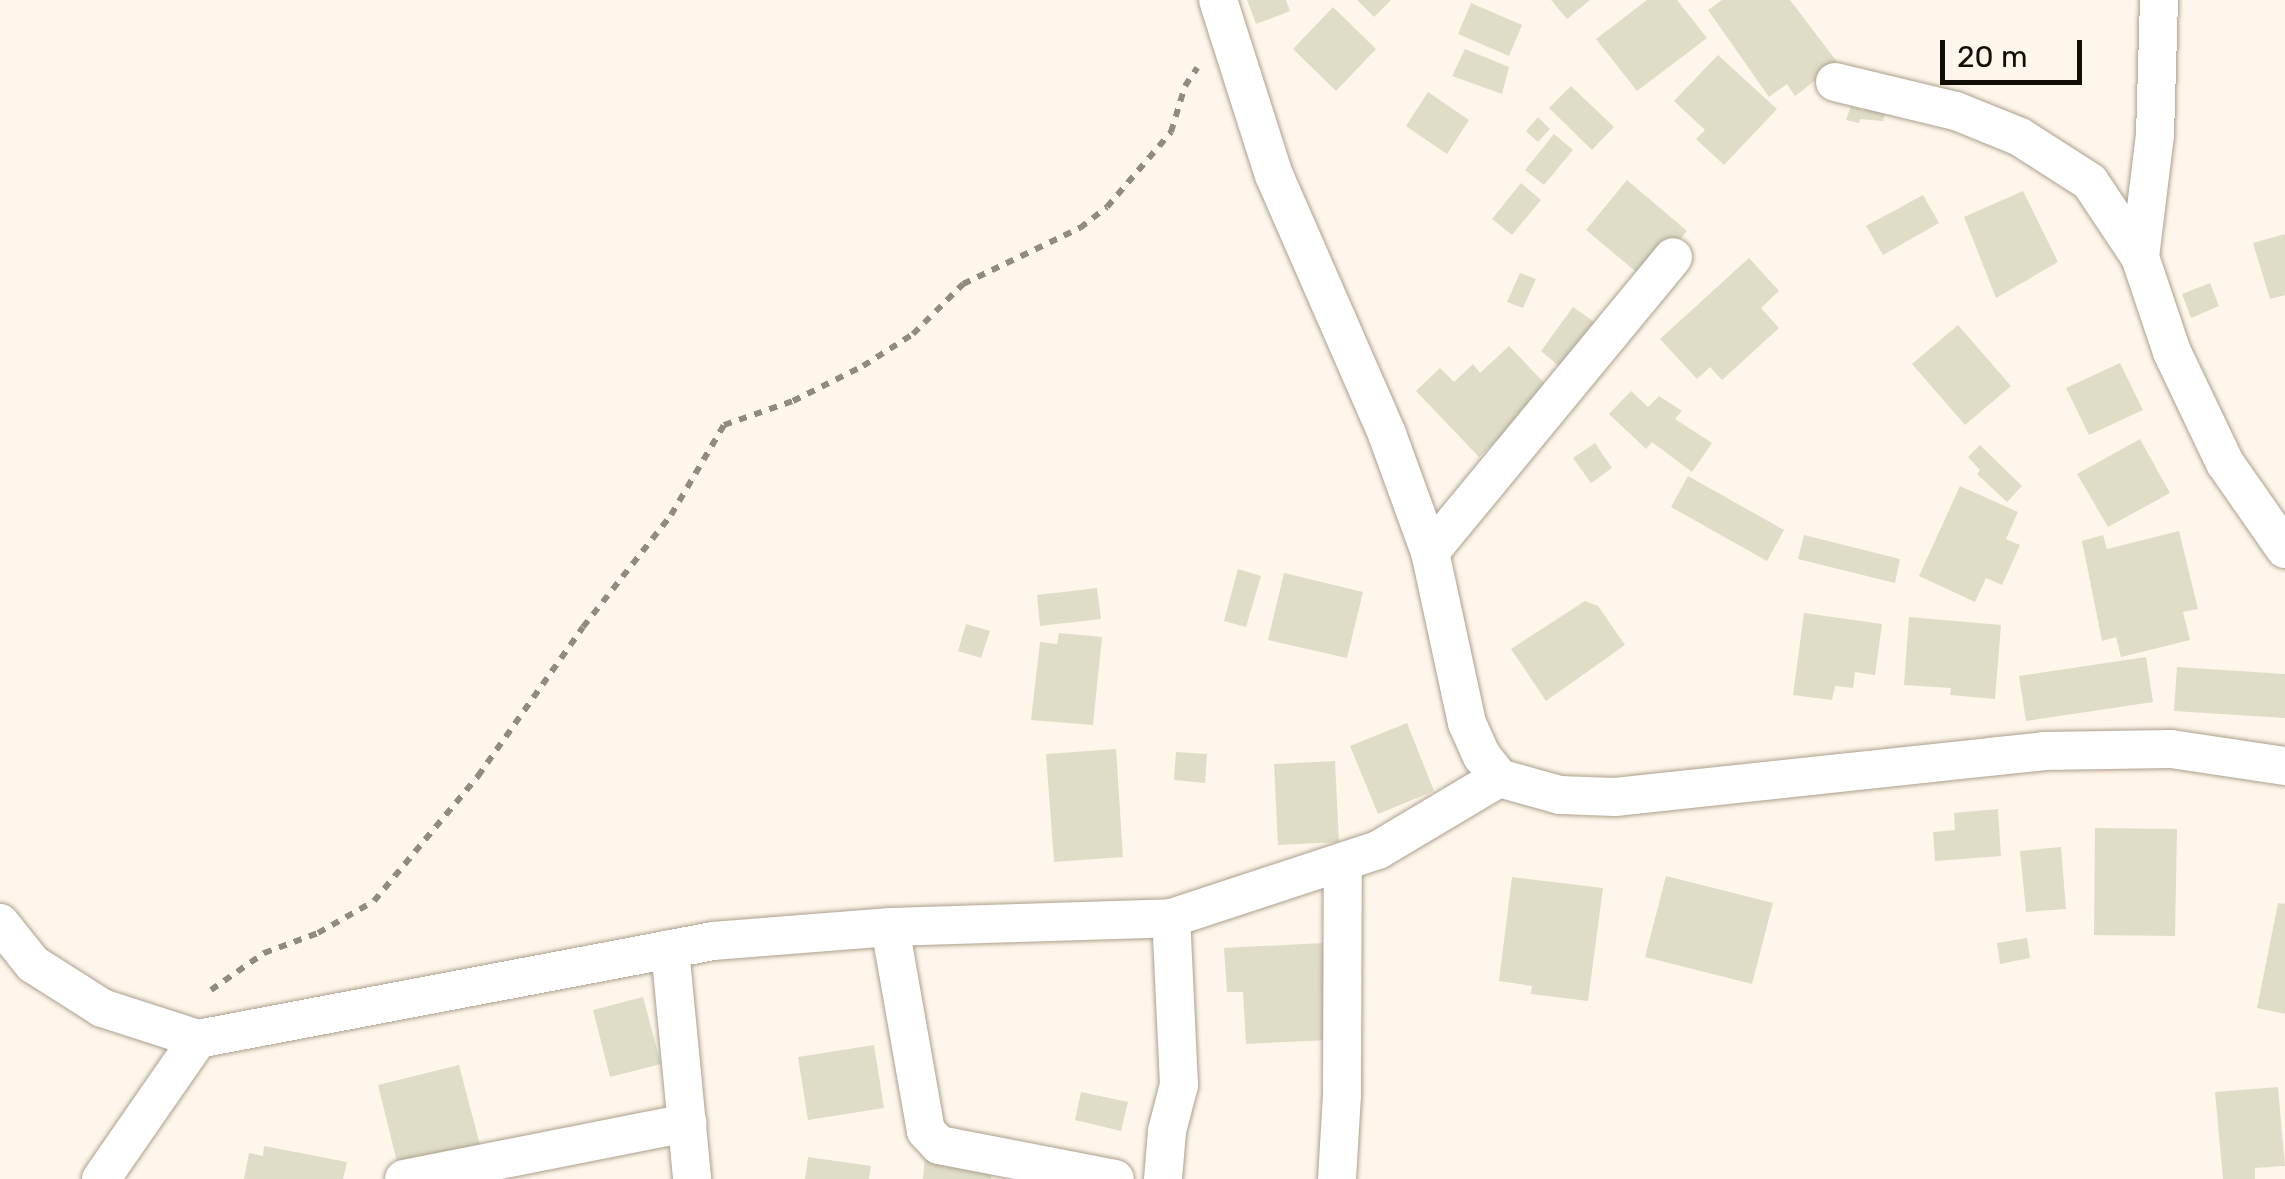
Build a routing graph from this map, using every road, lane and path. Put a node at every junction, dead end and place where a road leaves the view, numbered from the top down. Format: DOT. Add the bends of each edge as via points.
graph roads {
  1 [pos="2158,0"];
  2 [pos="1221,7"];
  3 [pos="1835,82"];
  4 [pos="1673,257"];
  5 [pos="2140,258"];
  6 [pos="2285,550"];
  7 [pos="1430,552"];
  8 [pos="2285,766"];
  9 [pos="1500,778"];
  10 [pos="1343,863"];
  11 [pos="1171,918"];
  12 [pos="0,923"];
  13 [pos="890,927"];
  14 [pos="670,949"];
  15 [pos="196,992"];
  16 [pos="198,1039"];
  17 [pos="688,1124"];
  18 [pos="101,1179"];
  19 [pos="404,1179"];
  20 [pos="692,1179"];
  21 [pos="1115,1179"];
  22 [pos="1163,1179"];
  23 [pos="1337,1179"];
  1 -- 5 [label="street" via="2155,134"];
  2 -- 7 [label="street" via="1274,175 1387,434"];
  2 -- 15 [label="path" via="1171,132 1107,208 1080,228 963,284 913,334 863,366 724,425 672,515 478,776 374,901 318,933 264,952 214,989"];
  3 -- 5 [label="street" via="1956,111 2020,137 2090,182"];
  4 -- 7 [label="street"];
  5 -- 6 [label="street" via="2172,352 2226,462"];
  7 -- 9 [label="street" via="1467,723"];
  8 -- 9 [label="street" via="2170,749 2043,751 1615,796 1560,795"];
  9 -- 10 [label="street" via="1378,850"];
  10 -- 11 [label="street"];
  10 -- 23 [label="street"];
  11 -- 13 [label="street"];
  11 -- 22 [label="street" via="1179,1085"];
  12 -- 16 [label="street" via="33,964 102,1008"];
  13 -- 14 [label="street"];
  13 -- 21 [label="street" via="926,1132 939,1145"];
  14 -- 16 [label="street"];
  14 -- 17 [label="street"];
  16 -- 18 [label="street"];
  17 -- 19 [label="street"];
  17 -- 20 [label="street"];
}
